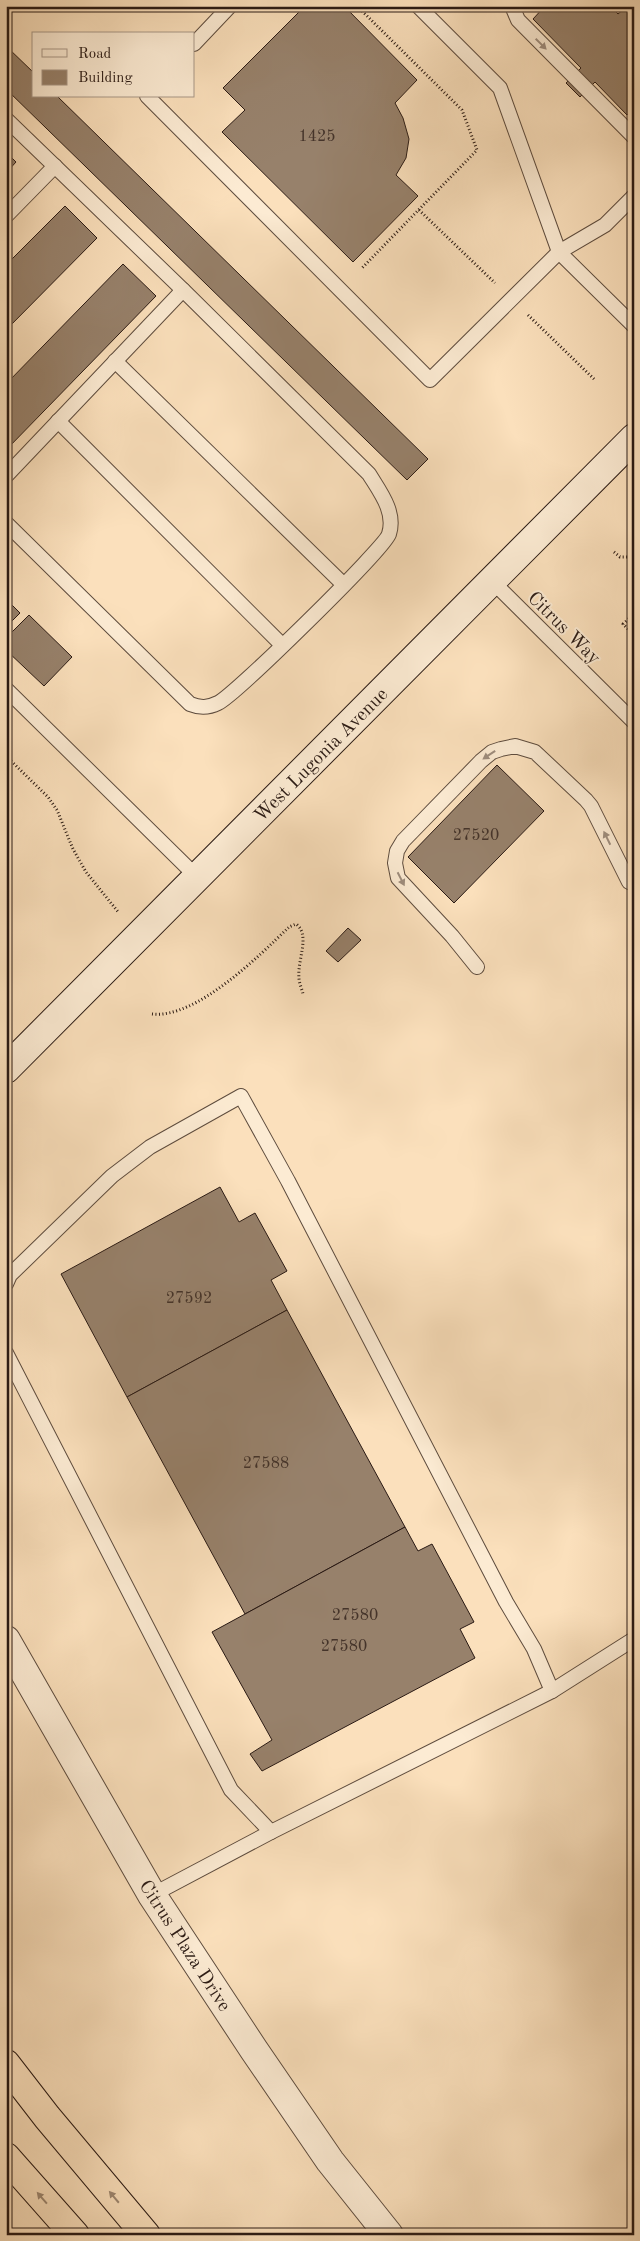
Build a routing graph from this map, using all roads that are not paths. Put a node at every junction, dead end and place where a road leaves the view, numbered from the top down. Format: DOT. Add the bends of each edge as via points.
graph roads {
  1 [pos="230,6"];
  2 [pos="418,6"];
  3 [pos="512,6"];
  4 [pos="195,43"];
  5 [pos="149,98"];
  6 [pos="6,119"];
  7 [pos="634,137"];
  8 [pos="55,166"];
  9 [pos="634,196"];
  10 [pos="6,216"];
  11 [pos="559,252"];
  12 [pos="183,290"];
  13 [pos="634,326"];
  14 [pos="115,361"];
  15 [pos="58,421"];
  16 [pos="634,438"];
  17 [pos="6,476"];
  18 [pos="6,523"];
  19 [pos="492,581"];
  20 [pos="343,584"];
  21 [pos="282,645"];
  22 [pos="6,689"];
  23 [pos="634,722"];
  24 [pos="197,877"];
  25 [pos="629,882"];
  26 [pos="477,967"];
  27 [pos="6,1069"];
  28 [pos="6,1284"];
  29 [pos="6,1353"];
  30 [pos="634,1639"];
  31 [pos="6,1640"];
  32 [pos="552,1691"];
  33 [pos="271,1832"];
  34 [pos="152,1895"];
  35 [pos="6,2064"];
  36 [pos="6,2157"];
  37 [pos="75,2235"];
  38 [pos="146,2235"];
  39 [pos="389,2235"];
  1 -- 4 [label="lane"];
  2 -- 11 [label="lane" via="500,88"];
  3 -- 7 [label="lane, one-way" via="518,20"];
  5 -- 11 [label="lane" via="430,380"];
  6 -- 8 [label="lane"];
  8 -- 10 [label="lane"];
  8 -- 12 [label="lane"];
  9 -- 11 [label="lane" via="605,225"];
  11 -- 13 [label="lane"];
  12 -- 14 [label="lane"];
  12 -- 20 [label="lane" via="369,474 384,499 391,517 389,535"];
  14 -- 15 [label="lane"];
  14 -- 20 [label="lane"];
  15 -- 17 [label="lane"];
  15 -- 21 [label="lane"];
  16 -- 19 [label="main road, West Lugonia Avenue"];
  18 -- 21 [label="lane" via="190,704 202,708 220,702"];
  19 -- 23 [label="lane, Citrus Way"];
  19 -- 24 [label="main road, West Lugonia Avenue"];
  20 -- 21 [label="lane"];
  22 -- 24 [label="lane"];
  24 -- 27 [label="main road, West Lugonia Avenue"];
  25 -- 26 [label="lane, one-way" via="586,800 534,752 515,746 492,752 403,840 395,863 402,883"];
  28 -- 32 [label="lane" via="10,1275 112,1176 150,1147 241,1096 506,1602 534,1649"];
  29 -- 33 [label="lane" via="231,1790"];
  30 -- 32 [label="lane"];
  31 -- 34 [label="main road, Citrus Plaza Drive"];
  32 -- 33 [label="lane"];
  33 -- 34 [label="lane"];
  34 -- 39 [label="main road, Citrus Plaza Drive" via="330,2160"];
  38 -- 35 [label="highway, one-way"];
  37 -- 36 [label="highway, one-way"];
}
